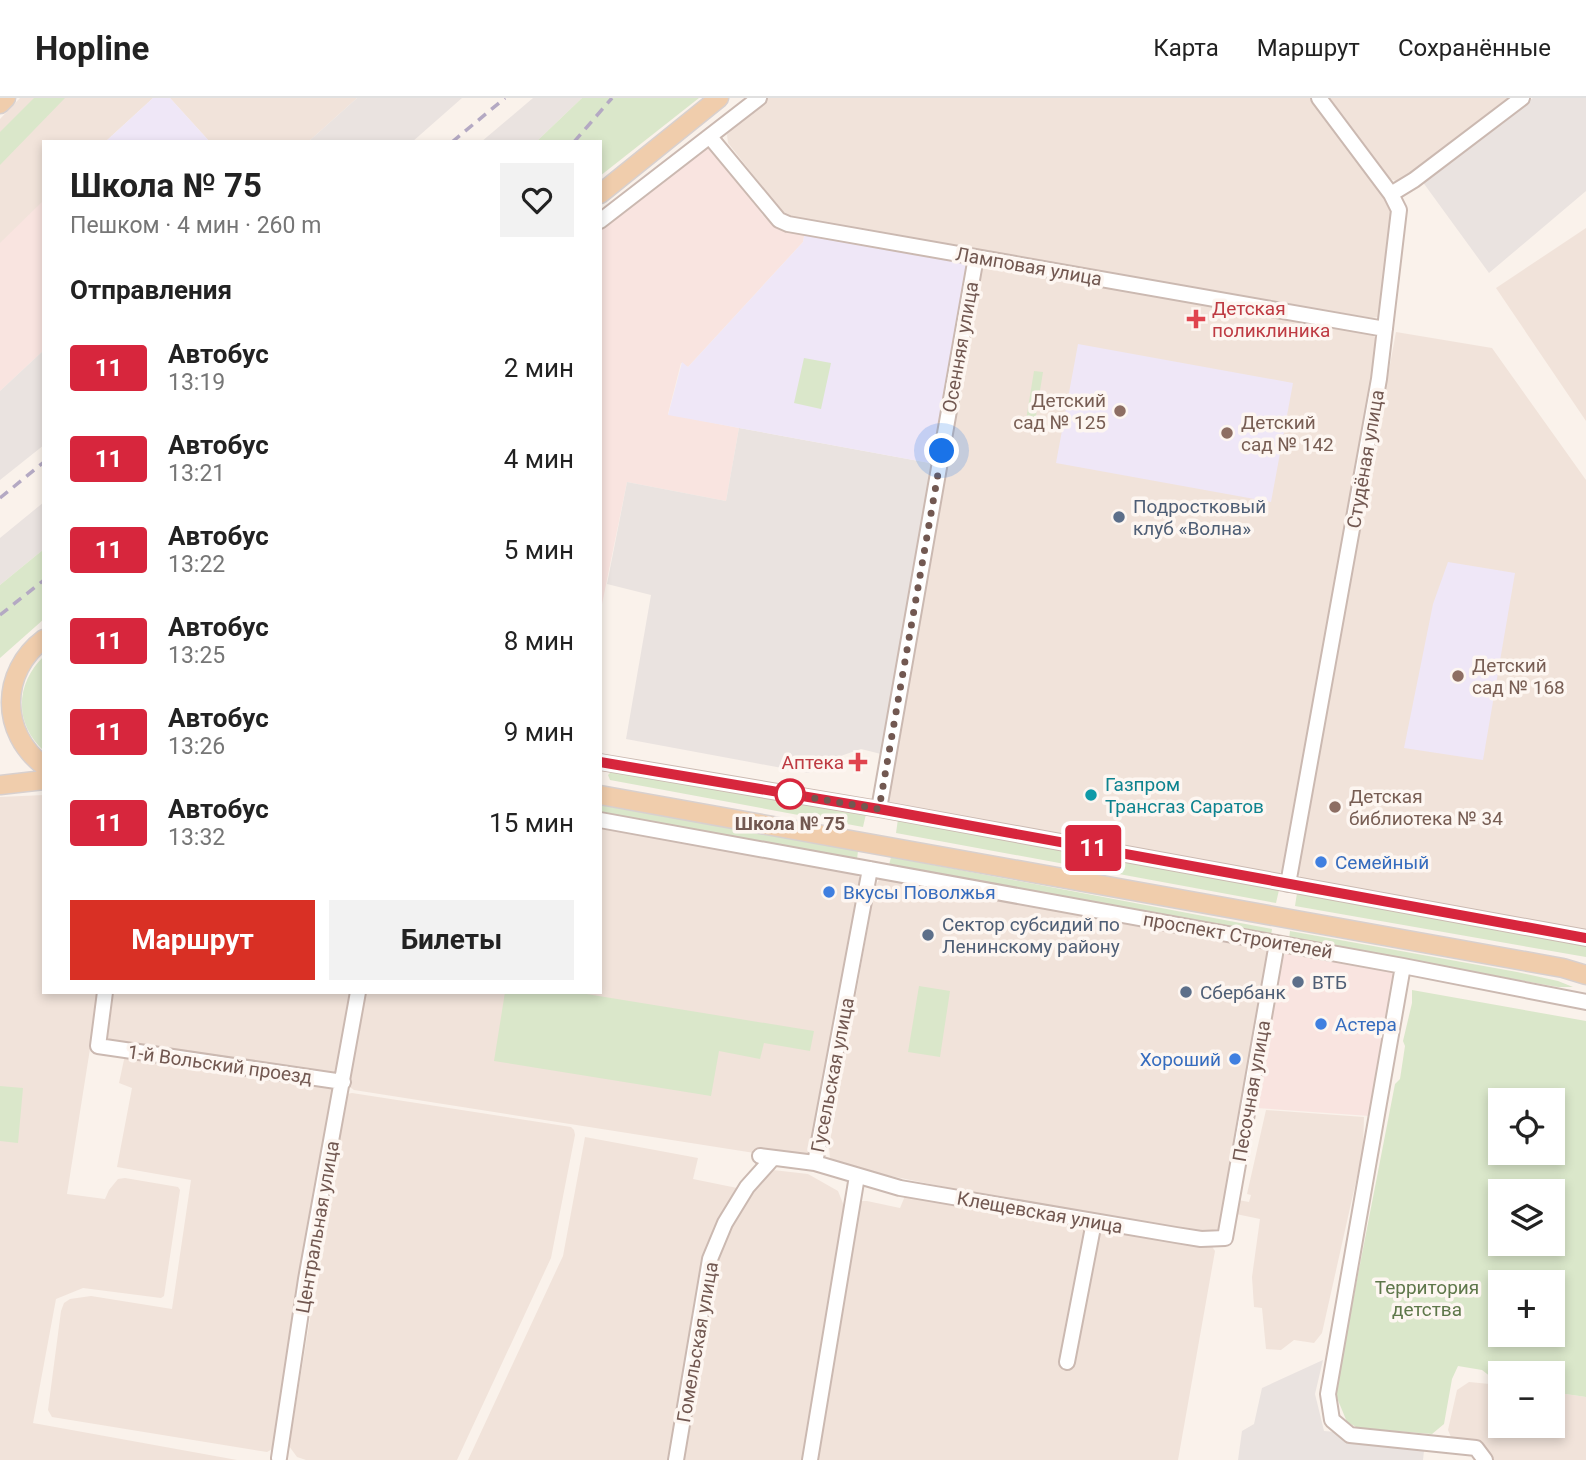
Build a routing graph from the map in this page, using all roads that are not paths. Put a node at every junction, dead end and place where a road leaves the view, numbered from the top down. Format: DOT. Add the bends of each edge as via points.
graph roads {
  1 [pos="6,98"];
  2 [pos="719,98"];
  3 [pos="759,98"];
  4 [pos="1319,98"];
  5 [pos="1522,98"];
  6 [pos="0,104"];
  7 [pos="710,137"];
  8 [pos="602,192"];
  9 [pos="1391,194"];
  10 [pos="602,219"];
  11 [pos="976,257"];
  12 [pos="1385,329"];
  13 [pos="42,641"];
  14 [pos="21,658"];
  15 [pos="0,675"];
  16 [pos="602,762"];
  17 [pos="42,765"];
  18 [pos="42,780"];
  19 [pos="0,785"];
  20 [pos="602,795"];
  21 [pos="879,809"];
  22 [pos="602,820"];
  23 [pos="870,869"];
  24 [pos="1288,884"];
  25 [pos="1586,938"];
  26 [pos="1277,943"];
  27 [pos="1403,966"];
  28 [pos="1563,968"];
  29 [pos="1586,968"];
  30 [pos="1586,975"];
  31 [pos="105,994"];
  32 [pos="358,994"];
  33 [pos="1586,1002"];
  34 [pos="343,1082"];
  35 [pos="816,1163"];
  36 [pos="857,1176"];
  37 [pos="1094,1222"];
  38 [pos="1225,1238"];
  39 [pos="1067,1363"];
  40 [pos="279,1459"];
  41 [pos="676,1460"];
  42 [pos="810,1460"];
  43 [pos="1485,1460"];
  1 -- 6 [label="main road"];
  2 -- 8 [label="main road"];
  3 -- 7 [label="street"];
  4 -- 9 [label="street"];
  5 -- 9 [label="street"];
  7 -- 10 [label="street"];
  7 -- 11 [label="street, Ламповая улица" via="779,220"];
  9 -- 12 [label="street, Студёная улица" via="1399,210"];
  11 -- 12 [label="street, Ламповая улица"];
  11 -- 21 [label="street, Осенняя улица"];
  12 -- 24 [label="street, Студёная улица"];
  13 -- 14 [label="main road"];
  14 -- 15 [label="main road"];
  14 -- 17 [label="main road" via="9,684 8,714 18,741"];
  16 -- 21 [label="street"];
  18 -- 19 [label="main road"];
  20 -- 28 [label="main road, проспект Строителей"];
  21 -- 24 [label="street"];
  22 -- 23 [label="street, проспект Строителей"];
  23 -- 26 [label="street, проспект Строителей"];
  23 -- 35 [label="street, Гусельская улица"];
  24 -- 25 [label="street"];
  26 -- 27 [label="street, проспект Строителей"];
  26 -- 38 [label="street, Песочная улица"];
  27 -- 33 [label="street, проспект Строителей"];
  27 -- 43 [label="street" via="1328,1394 1332,1420 1350,1435 1476,1448"];
  28 -- 29 [label="main road, проспект Строителей"];
  28 -- 30 [label="main road, проспект Строителей"];
  31 -- 34 [label="street, 1-й Вольский проезд" via="98,1046"];
  32 -- 34 [label="street, Центральная улица"];
  34 -- 40 [label="street, Центральная улица" via="306,1279"];
  35 -- 36 [label="street, Гусельская улица"];
  35 -- 41 [label="street, Гомельская улица" via="766,1157 724,1223 710,1259"];
  36 -- 37 [label="street, Клещевская улица" via="900,1188"];
  36 -- 42 [label="street"];
  37 -- 38 [label="street, Клещевская улица"];
  37 -- 39 [label="street"];
}
